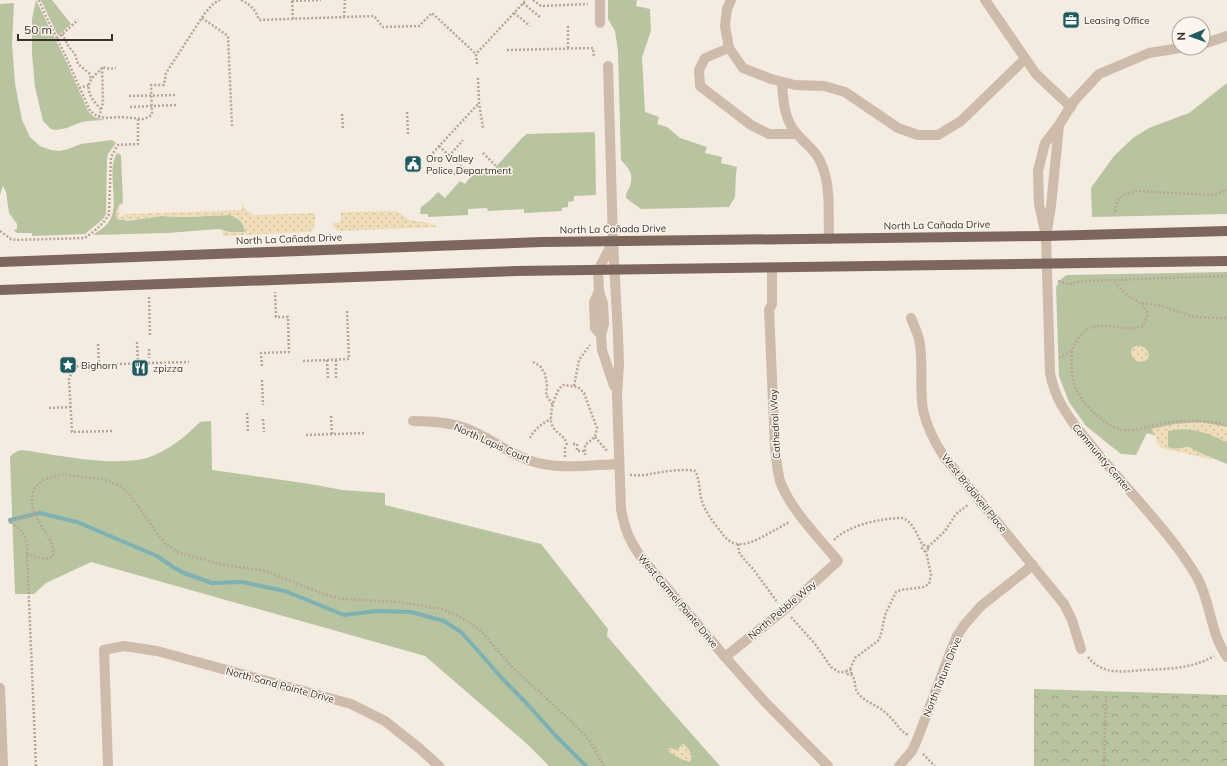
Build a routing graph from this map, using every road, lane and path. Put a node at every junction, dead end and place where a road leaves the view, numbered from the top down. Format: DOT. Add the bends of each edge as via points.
graph roads {
  1 [pos="39,0"];
  2 [pos="220,0"];
  3 [pos="241,0"];
  4 [pos="321,0"];
  5 [pos="345,0"];
  6 [pos="533,0"];
  7 [pos="600,0"];
  8 [pos="985,0"];
  9 [pos="292,1"];
  10 [pos="525,1"];
  11 [pos="727,1"];
  12 [pos="249,2"];
  13 [pos="588,4"];
  14 [pos="514,13"];
  15 [pos="344,17"];
  16 [pos="202,18"];
  17 [pos="541,18"];
  18 [pos="293,19"];
  19 [pos="78,20"];
  20 [pos="600,23"];
  21 [pos="530,26"];
  22 [pos="569,27"];
  23 [pos="62,34"];
  24 [pos="1227,36"];
  25 [pos="57,39"];
  26 [pos="1211,41"];
  27 [pos="568,48"];
  28 [pos="729,48"];
  29 [pos="1171,49"];
  30 [pos="507,50"];
  31 [pos="476,54"];
  32 [pos="594,58"];
  33 [pos="1025,59"];
  34 [pos="477,64"];
  35 [pos="608,66"];
  36 [pos="102,67"];
  37 [pos="116,68"];
  38 [pos="478,78"];
  39 [pos="91,80"];
  40 [pos="782,82"];
  41 [pos="89,85"];
  42 [pos="79,88"];
  43 [pos="176,95"];
  44 [pos="130,96"];
  45 [pos="151,96"];
  46 [pos="479,103"];
  47 [pos="176,105"];
  48 [pos="152,106"];
  49 [pos="130,107"];
  50 [pos="1070,107"];
  51 [pos="101,108"];
  52 [pos="407,112"];
  53 [pos="342,114"];
  54 [pos="99,117"];
  55 [pos="138,118"];
  56 [pos="1059,125"];
  57 [pos="232,126"];
  58 [pos="483,128"];
  59 [pos="343,130"];
  60 [pos="408,134"];
  61 [pos="796,134"];
  62 [pos="463,140"];
  63 [pos="439,146"];
  64 [pos="483,153"];
  65 [pos="430,156"];
  66 [pos="449,156"];
  67 [pos="496,166"];
  68 [pos="461,167"];
  69 [pos="469,174"];
  70 [pos="454,175"];
  71 [pos="1227,190"];
  72 [pos="1115,212"];
  73 [pos="0,231"];
  74 [pos="1227,231"];
  75 [pos="1046,236"];
  76 [pos="829,239"];
  77 [pos="613,242"];
  78 [pos="1227,261"];
  79 [pos="0,262"];
  80 [pos="1047,263"];
  81 [pos="772,268"];
  82 [pos="598,270"];
  83 [pos="615,270"];
  84 [pos="1227,276"];
  85 [pos="1058,281"];
  86 [pos="1116,282"];
  87 [pos="0,290"];
  88 [pos="275,292"];
  89 [pos="149,297"];
  90 [pos="1141,303"];
  91 [pos="347,311"];
  92 [pos="911,318"];
  93 [pos="1227,318"];
  94 [pos="150,335"];
  95 [pos="601,335"];
  96 [pos="618,335"];
  97 [pos="137,342"];
  98 [pos="98,344"];
  99 [pos="149,349"];
  100 [pos="1072,351"];
  101 [pos="150,358"];
  102 [pos="327,360"];
  103 [pos="336,360"];
  104 [pos="303,361"];
  105 [pos="189,362"];
  106 [pos="532,362"];
  107 [pos="138,363"];
  108 [pos="99,364"];
  109 [pos="1050,364"];
  110 [pos="262,366"];
  111 [pos="328,378"];
  112 [pos="336,378"];
  113 [pos="262,380"];
  114 [pos="574,386"];
  115 [pos="617,396"];
  116 [pos="263,405"];
  117 [pos="553,406"];
  118 [pos="71,407"];
  119 [pos="49,408"];
  120 [pos="247,413"];
  121 [pos="331,416"];
  122 [pos="263,419"];
  123 [pos="551,419"];
  124 [pos="413,421"];
  125 [pos="1227,425"];
  126 [pos="112,431"];
  127 [pos="264,432"];
  128 [pos="248,433"];
  129 [pos="366,433"];
  130 [pos="332,434"];
  131 [pos="306,435"];
  132 [pos="530,438"];
  133 [pos="573,444"];
  134 [pos="567,445"];
  135 [pos="577,451"];
  136 [pos="584,451"];
  137 [pos="578,455"];
  138 [pos="585,455"];
  139 [pos="619,464"];
  140 [pos="620,475"];
  141 [pos="978,498"];
  142 [pos="35,515"];
  143 [pos="800,515"];
  144 [pos="923,546"];
  145 [pos="928,547"];
  146 [pos="827,548"];
  147 [pos="926,551"];
  148 [pos="27,554"];
  149 [pos="838,561"];
  150 [pos="1033,565"];
  151 [pos="1081,649"];
  152 [pos="1225,653"];
  153 [pos="725,657"];
  154 [pos="0,688"];
  155 [pos="1106,696"];
  156 [pos="915,744"];
  157 [pos="3,766"];
  158 [pos="36,766"];
  159 [pos="108,766"];
  160 [pos="439,766"];
  161 [pos="604,766"];
  162 [pos="828,766"];
  163 [pos="899,766"];
  164 [pos="935,766"];
  165 [pos="1104,766"];
  1 -- 25 [label="path"];
  2 -- 16 [label="path" via="210,7"];
  3 -- 12 [label="path"];
  4 -- 9 [label="path"];
  5 -- 15 [label="path"];
  6 -- 13 [label="path" via="540,6"];
  7 -- 20 [label="street"];
  8 -- 33 [label="street"];
  9 -- 18 [label="path"];
  10 -- 14 [label="path"];
  10 -- 17 [label="path"];
  11 -- 28 [label="street" via="724,26"];
  12 -- 18 [label="path" via="259,20"];
  14 -- 21 [label="path"];
  14 -- 31 [label="path"];
  15 -- 18 [label="path"];
  15 -- 31 [label="path" via="374,16 383,27 389,28 419,26 432,13"];
  16 -- 45 [label="path" via="166,73 164,85 151,85"];
  16 -- 57 [label="path" via="228,36"];
  19 -- 23 [label="path"];
  22 -- 27 [label="path"];
  23 -- 25 [label="path"];
  23 -- 39 [label="path" via="75,54 78,64 90,74"];
  24 -- 26 [label="street"];
  25 -- 42 [label="path"];
  27 -- 30 [label="path"];
  27 -- 32 [label="path" via="593,48"];
  28 -- 40 [label="street" via="743,68"];
  28 -- 61 [label="street" via="705,58 699,70 700,86 751,125 769,134"];
  29 -- 50 [label="street, Community Center" via="1149,53 1099,74"];
  31 -- 34 [label="path"];
  33 -- 40 [label="street" via="961,121 938,135 918,135 898,128 845,92 824,86"];
  33 -- 50 [label="street" via="1036,74"];
  35 -- 77 [label="street, West Carmel Pointe Drive"];
  36 -- 37 [label="path"];
  36 -- 39 [label="path"];
  36 -- 51 [label="path"];
  38 -- 46 [label="path"];
  39 -- 41 [label="path"];
  40 -- 61 [label="street" via="784,111"];
  41 -- 42 [label="path"];
  41 -- 51 [label="path" via="91,97"];
  42 -- 54 [label="path" via="90,111"];
  43 -- 45 [label="path"];
  44 -- 45 [label="path"];
  45 -- 48 [label="path"];
  46 -- 58 [label="path"];
  46 -- 63 [label="path"];
  47 -- 48 [label="path"];
  48 -- 49 [label="path"];
  48 -- 55 [label="path" via="151,116 146,119"];
  50 -- 56 [label="street, Community Center"];
  51 -- 54 [label="path"];
  52 -- 60 [label="path"];
  53 -- 59 [label="path"];
  54 -- 55 [label="path"];
  55 -- 73 [label="path" via="138,144 118,145 111,157 109,214 94,231 85,238 16,240"];
  56 -- 75 [label="street, Community Center" via="1052,206"];
  56 -- 75 [label="street, Community Center" via="1045,143 1038,171 1039,204"];
  61 -- 76 [label="street" via="816,152 823,168 827,184"];
  62 -- 66 [label="path"];
  63 -- 65 [label="path"];
  63 -- 66 [label="path"];
  64 -- 67 [label="path"];
  66 -- 68 [label="path"];
  68 -- 69 [label="path"];
  68 -- 70 [label="path"];
  71 -- 72 [label="path" via="1213,195 1136,191 1125,194 1116,202"];
  74 -- 75 [label="main road, North La Cañada Drive"];
  75 -- 76 [label="main road, North La Cañada Drive"];
  75 -- 80 [label="street, Community Center"];
  76 -- 77 [label="main road, North La Cañada Drive"];
  77 -- 79 [label="main road, North La Cañada Drive" via="352,248"];
  77 -- 82 [label="street"];
  77 -- 83 [label="street, West Carmel Pointe Drive"];
  78 -- 80 [label="main road"];
  80 -- 81 [label="main road"];
  80 -- 109 [label="street, Community Center"];
  81 -- 83 [label="main road"];
  81 -- 143 [label="street, Cathedral Way" via="772,304 769,310 774,447 780,480 785,493"];
  82 -- 83 [label="main road"];
  82 -- 87 [label="main road"];
  82 -- 95 [label="street, West Carmel Pointe Drive" via="604,324"];
  83 -- 96 [label="street, West Carmel Pointe Drive"];
  84 -- 85 [label="path" via="1083,281 1069,284"];
  86 -- 90 [label="path" via="1120,290"];
  88 -- 110 [label="path" via="276,317 288,317 289,352 261,353"];
  89 -- 94 [label="path"];
  90 -- 93 [label="path" via="1161,306 1195,317"];
  90 -- 100 [label="path" via="1148,314 1143,326 1089,328 1078,337"];
  91 -- 103 [label="path" via="349,359"];
  92 -- 141 [label="street, West Bridalveil Place" via="919,338 922,401 930,433 945,458"];
  95 -- 96 [label="street"];
  95 -- 114 [label="path" via="579,360"];
  95 -- 115 [label="street, West Carmel Pointe Drive" via="603,354"];
  96 -- 115 [label="street, West Carmel Pointe Drive"];
  97 -- 107 [label="path"];
  98 -- 108 [label="path"];
  99 -- 101 [label="path"];
  100 -- 109 [label="path"];
  100 -- 125 [label="path" via="1071,368 1075,387 1084,402 1103,421 1116,428 1128,430 1196,420"];
  102 -- 103 [label="path"];
  102 -- 104 [label="path"];
  102 -- 111 [label="path"];
  103 -- 112 [label="path"];
  105 -- 107 [label="path"];
  106 -- 117 [label="path" via="540,366 545,374 546,395"];
  107 -- 108 [label="path"];
  108 -- 118 [label="path" via="78,366 71,371"];
  109 -- 152 [label="street, Community Center" via="1053,389 1060,405 1182,553 1198,579 1215,634"];
  113 -- 116 [label="path"];
  114 -- 117 [label="path" via="561,387"];
  114 -- 136 [label="path" via="584,393 597,428 595,437 585,445"];
  115 -- 139 [label="street, West Carmel Pointe Drive"];
  117 -- 123 [label="path"];
  118 -- 119 [label="path"];
  118 -- 126 [label="path" via="72,432"];
  120 -- 128 [label="path"];
  121 -- 130 [label="path"];
  122 -- 127 [label="path"];
  123 -- 132 [label="path"];
  123 -- 134 [label="path" via="554,428 565,438"];
  124 -- 139 [label="street, North Lapis Court" via="436,422 466,429 530,460 550,465"];
  129 -- 130 [label="path"];
  130 -- 131 [label="path"];
  133 -- 135 [label="path" via="577,444"];
  135 -- 136 [label="path"];
  135 -- 137 [label="path"];
  136 -- 138 [label="path"];
  139 -- 140 [label="street, West Carmel Pointe Drive"];
  140 -- 143 [label="path" via="695,471 702,503 724,536 734,543 754,542"];
  140 -- 153 [label="street, West Carmel Pointe Drive" via="621,509 630,541"];
  141 -- 145 [label="path" via="956,514 945,531"];
  141 -- 150 [label="street, West Bridalveil Place"];
  142 -- 148 [label="path" via="10,522 24,534 27,540"];
  142 -- 148 [label="path" via="54,554 44,560"];
  142 -- 161 [label="path" via="31,502 33,491 43,480 62,474 106,480 120,486 130,495 164,543 180,554 265,571 343,599 400,602 442,609 480,630 512,667 590,741"];
  143 -- 146 [label="street, Cathedral Way"];
  144 -- 145 [label="path"];
  144 -- 146 [label="path" via="910,524 902,518 850,529"];
  144 -- 147 [label="path" via="922,549"];
  145 -- 147 [label="path"];
  146 -- 149 [label="street, Cathedral Way"];
  147 -- 156 [label="path" via="931,575 928,584 896,592 885,616 879,640 854,658 850,669 847,670 862,696 886,712"];
  148 -- 158 [label="path"];
  149 -- 153 [label="street, North Pebble Way" via="784,610"];
  150 -- 151 [label="street, West Bridalveil Place" via="1064,604"];
  150 -- 156 [label="street, North Tatum Drive" via="981,606 965,624 950,653"];
  151 -- 152 [label="path" via="1093,664 1119,671 1186,666"];
  153 -- 162 [label="street, West Carmel Pointe Drive"];
  154 -- 157 [label="street"];
  155 -- 165 [label="path"];
  156 -- 163 [label="street, North Tatum Drive"];
  156 -- 164 [label="path"];
  159 -- 160 [label="street, North Sand Pointe Drive" via="104,650 124,646 157,651 351,704 385,721"];
}
